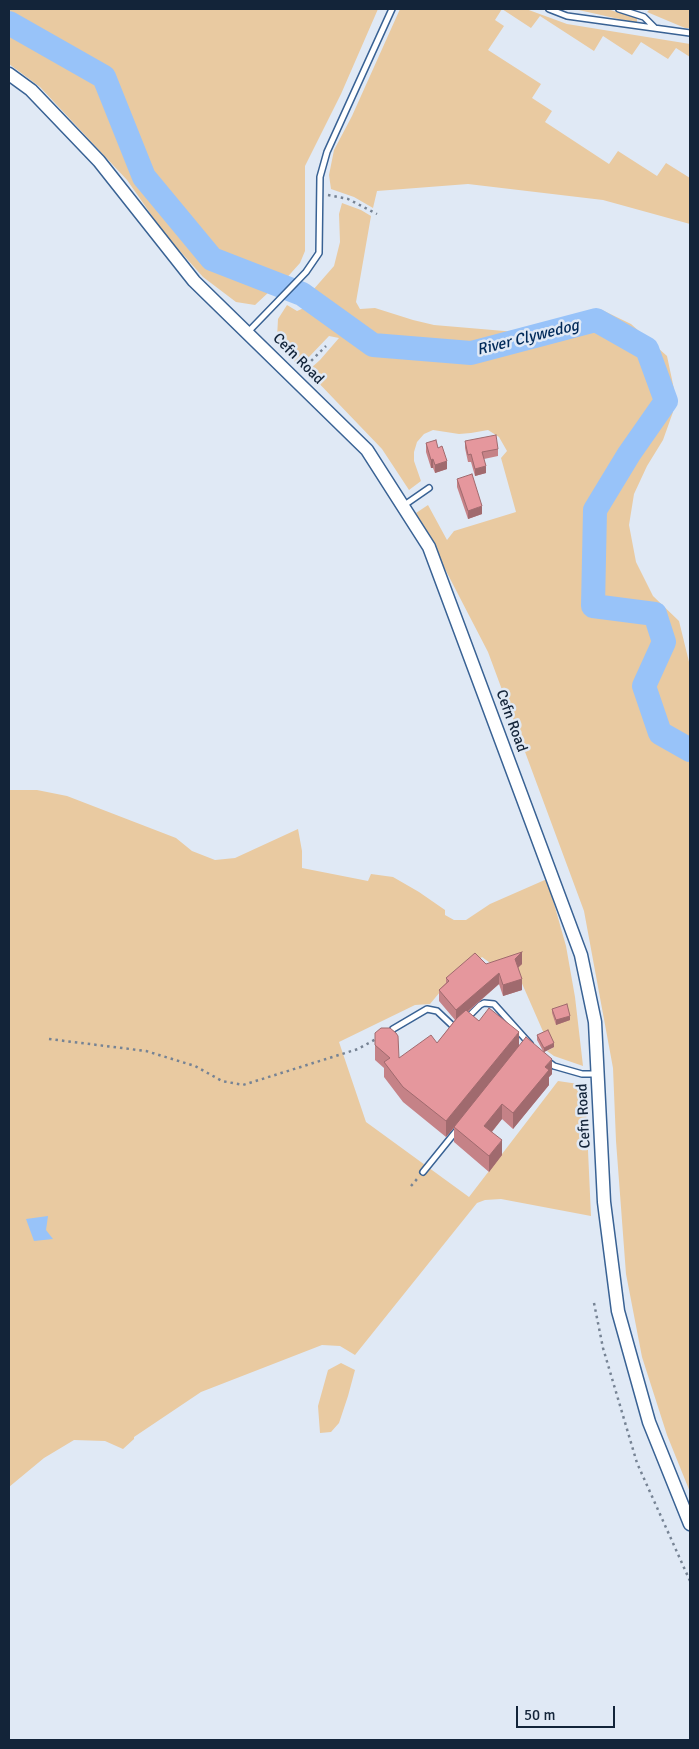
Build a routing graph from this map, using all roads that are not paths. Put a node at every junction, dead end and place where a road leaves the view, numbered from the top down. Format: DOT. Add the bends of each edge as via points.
graph roads {
  1 [pos="392,9"];
  2 [pos="549,9"];
  3 [pos="619,9"];
  4 [pos="656,28"];
  5 [pos="690,33"];
  6 [pos="9,74"];
  7 [pos="248,332"];
  8 [pos="429,488"];
  9 [pos="402,506"];
  10 [pos="392,1029"];
  11 [pos="529,1042"];
  12 [pos="535,1049"];
  13 [pos="522,1050"];
  14 [pos="541,1056"];
  15 [pos="598,1074"];
  16 [pos="460,1126"];
  17 [pos="423,1172"];
  18 [pos="690,1524"];
  1 -- 7 [label="lane" via="327,152 320,177 320,253"];
  2 -- 4 [label="lane" via="567,16"];
  3 -- 4 [label="lane" via="644,17"];
  4 -- 5 [label="lane"];
  6 -- 7 [label="street, Cefn Road" via="31,90 100,161 194,281"];
  7 -- 9 [label="street, Cefn Road" via="367,450"];
  8 -- 9 [label="lane"];
  9 -- 15 [label="street, Cefn Road" via="429,547 581,955 595,1022"];
  10 -- 11 [label="lane" via="427,1009 436,1011 456,1028 480,1005 489,1003 498,1007"];
  11 -- 12 [label="lane"];
  11 -- 13 [label="lane"];
  14 -- 15 [label="lane" via="554,1066 582,1074"];
  15 -- 18 [label="street, Cefn Road" via="604,1202 618,1311 649,1422"];
  16 -- 17 [label="lane"];
}
